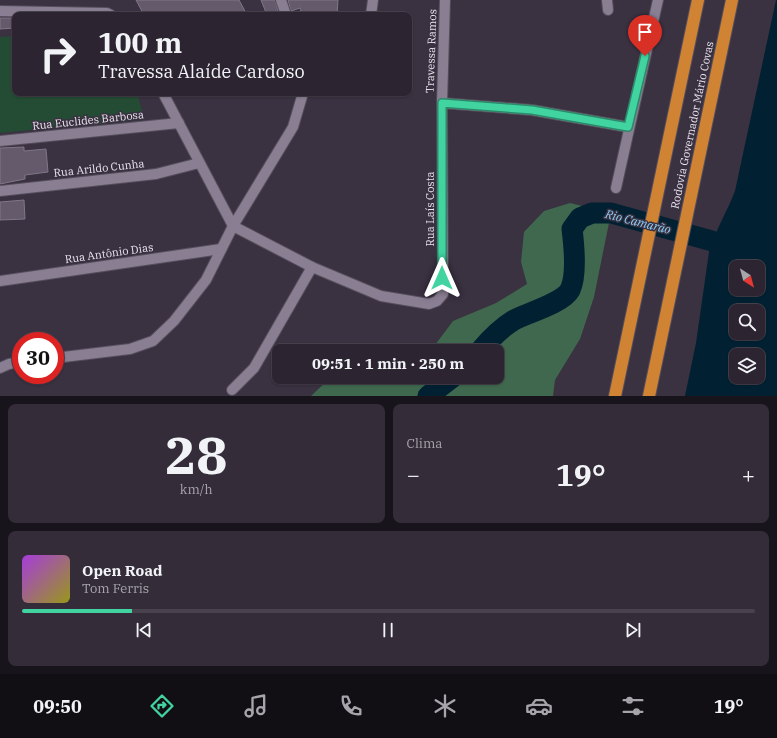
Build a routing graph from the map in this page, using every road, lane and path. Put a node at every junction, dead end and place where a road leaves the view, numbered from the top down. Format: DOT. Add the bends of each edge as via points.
graph roads {
  1 [pos="281,0"];
  2 [pos="373,0"];
  3 [pos="445,0"];
  4 [pos="658,0"];
  5 [pos="698,0"];
  6 [pos="732,0"];
  7 [pos="0,11"];
  8 [pos="54,12"];
  9 [pos="285,12"];
  10 [pos="371,12"];
  11 [pos="165,96"];
  12 [pos="303,96"];
  13 [pos="442,103"];
  14 [pos="179,123"];
  15 [pos="628,127"];
  16 [pos="0,141"];
  17 [pos="200,164"];
  18 [pos="616,188"];
  19 [pos="0,191"];
  20 [pos="233,226"];
  21 [pos="221,249"];
  22 [pos="312,267"];
  23 [pos="0,281"];
  24 [pos="64,357"];
  25 [pos="12,364"];
  26 [pos="0,368"];
  27 [pos="232,390"];
  28 [pos="615,396"];
  29 [pos="649,396"];
  1 -- 9 [label="street"];
  2 -- 10 [label="street"];
  3 -- 13 [label="street, Travessa Ramos"];
  4 -- 15 [label="street"];
  5 -- 28 [label="highway, Rodovia Governador Mário Covas"];
  6 -- 29 [label="highway, Rodovia Governador Mário Covas"];
  7 -- 8 [label="street"];
  11 -- 14 [label="street"];
  12 -- 20 [label="street" via="293,127"];
  13 -- 15 [label="street" via="532,110"];
  13 -- 22 [label="street, Rua Laís Costa" via="442,294 437,301 429,304 382,296"];
  14 -- 16 [label="street, Rua Euclides Barbosa"];
  14 -- 17 [label="street"];
  15 -- 18 [label="street"];
  17 -- 19 [label="street, Rua Arildo Cunha" via="156,174"];
  17 -- 20 [label="street"];
  20 -- 21 [label="street"];
  20 -- 22 [label="street, Rua Laís Costa"];
  21 -- 23 [label="street, Rua Antônio Dias"];
  21 -- 24 [label="street" via="206,280 174,321 153,342 130,349"];
  22 -- 27 [label="street" via="254,368"];
  25 -- 26 [label="street"];
}
